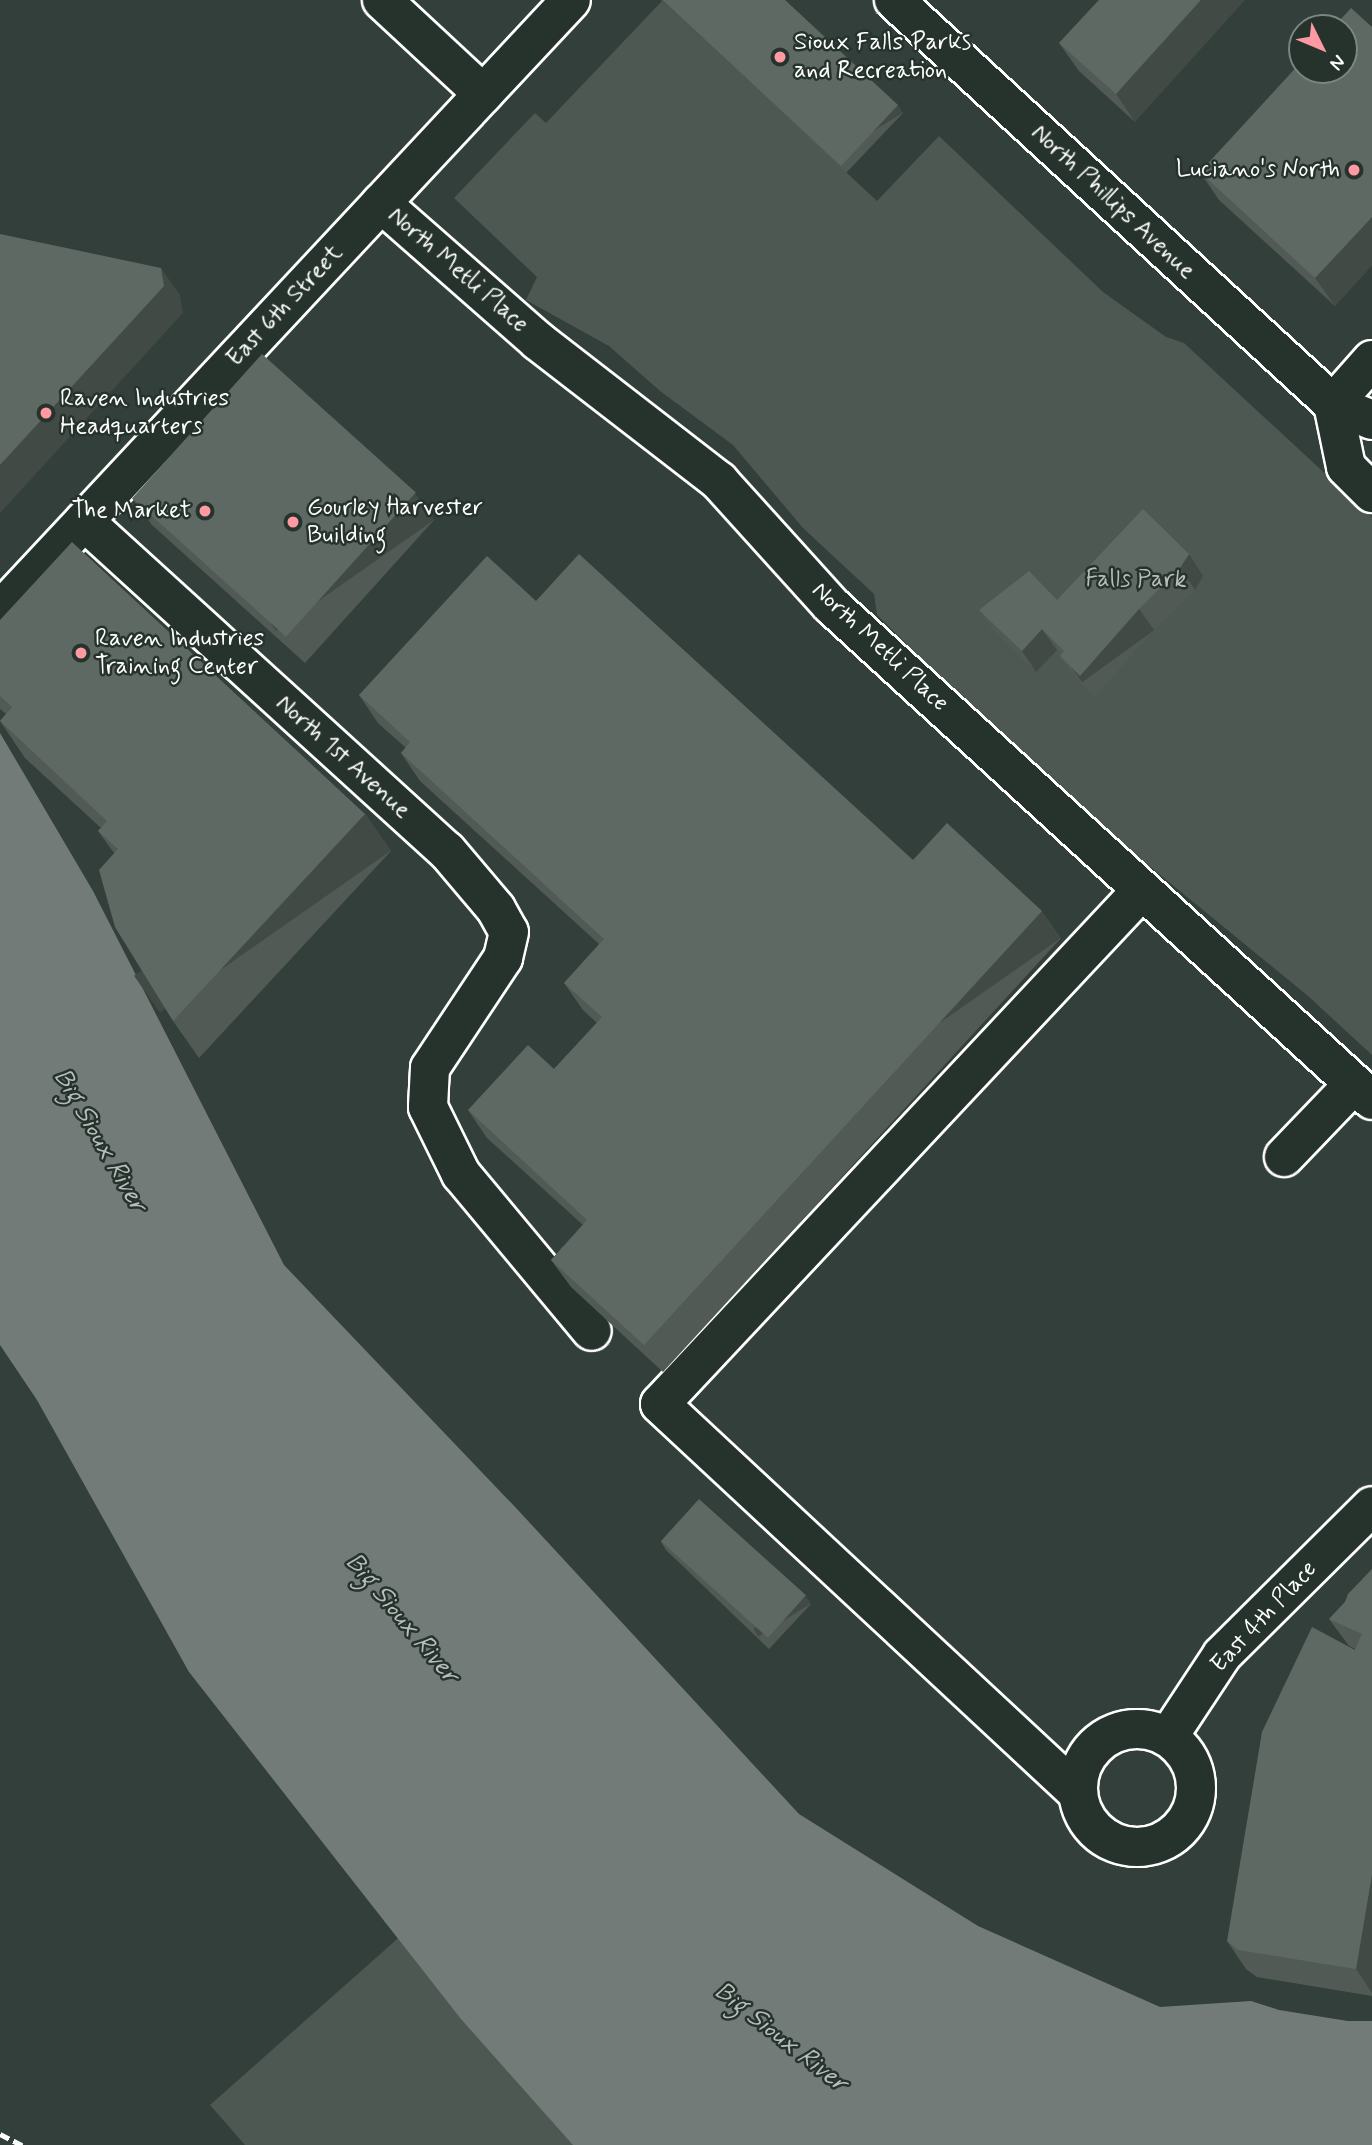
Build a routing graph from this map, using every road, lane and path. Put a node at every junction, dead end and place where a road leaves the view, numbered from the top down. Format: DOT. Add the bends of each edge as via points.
graph roads {
  1 [pos="382,0"];
  2 [pos="571,0"];
  3 [pos="894,0"];
  4 [pos="483,94"];
  5 [pos="381,203"];
  6 [pos="1372,360"];
  7 [pos="1333,404"];
  8 [pos="1372,420"];
  9 [pos="1372,493"];
  10 [pos="84,521"];
  11 [pos="0,611"];
  12 [pos="1142,890"];
  13 [pos="1363,1092"];
  14 [pos="1284,1157"];
  15 [pos="592,1331"];
  16 [pos="1372,1506"];
  17 [pos="1168,1737"];
  18 [pos="1078,1793"];
  1 -- 4 [label="street"];
  2 -- 4 [label="street, East 6th Street"];
  3 -- 7 [label="street, North Phillips Avenue"];
  4 -- 5 [label="street, East 6th Street"];
  5 -- 10 [label="street, East 6th Street"];
  5 -- 12 [label="street, North Metli Place" via="538,341 719,481 831,605"];
  6 -- 7 [label="street"];
  7 -- 8 [label="street, North Phillips Avenue"];
  7 -- 9 [label="street" via="1346,467"];
  10 -- 11 [label="street, East 6th Street"];
  10 -- 15 [label="street, North 1st Avenue" via="447,851 496,909 509,932 503,958 430,1068 428,1107 461,1174"];
  12 -- 13 [label="street, North Metli Place"];
  12 -- 18 [label="street" via="660,1404"];
  13 -- 14 [label="street"];
  16 -- 17 [label="street, East 4th Place" via="1223,1655"];
  17 -- 18 [label="street" via="1133,1729 1099,1742 1087,1756"];
  17 -- 18 [label="street" via="1193,1767 1196,1787 1194,1807 1184,1825 1168,1839 1150,1847 1110,1841 1088,1821"];
}
